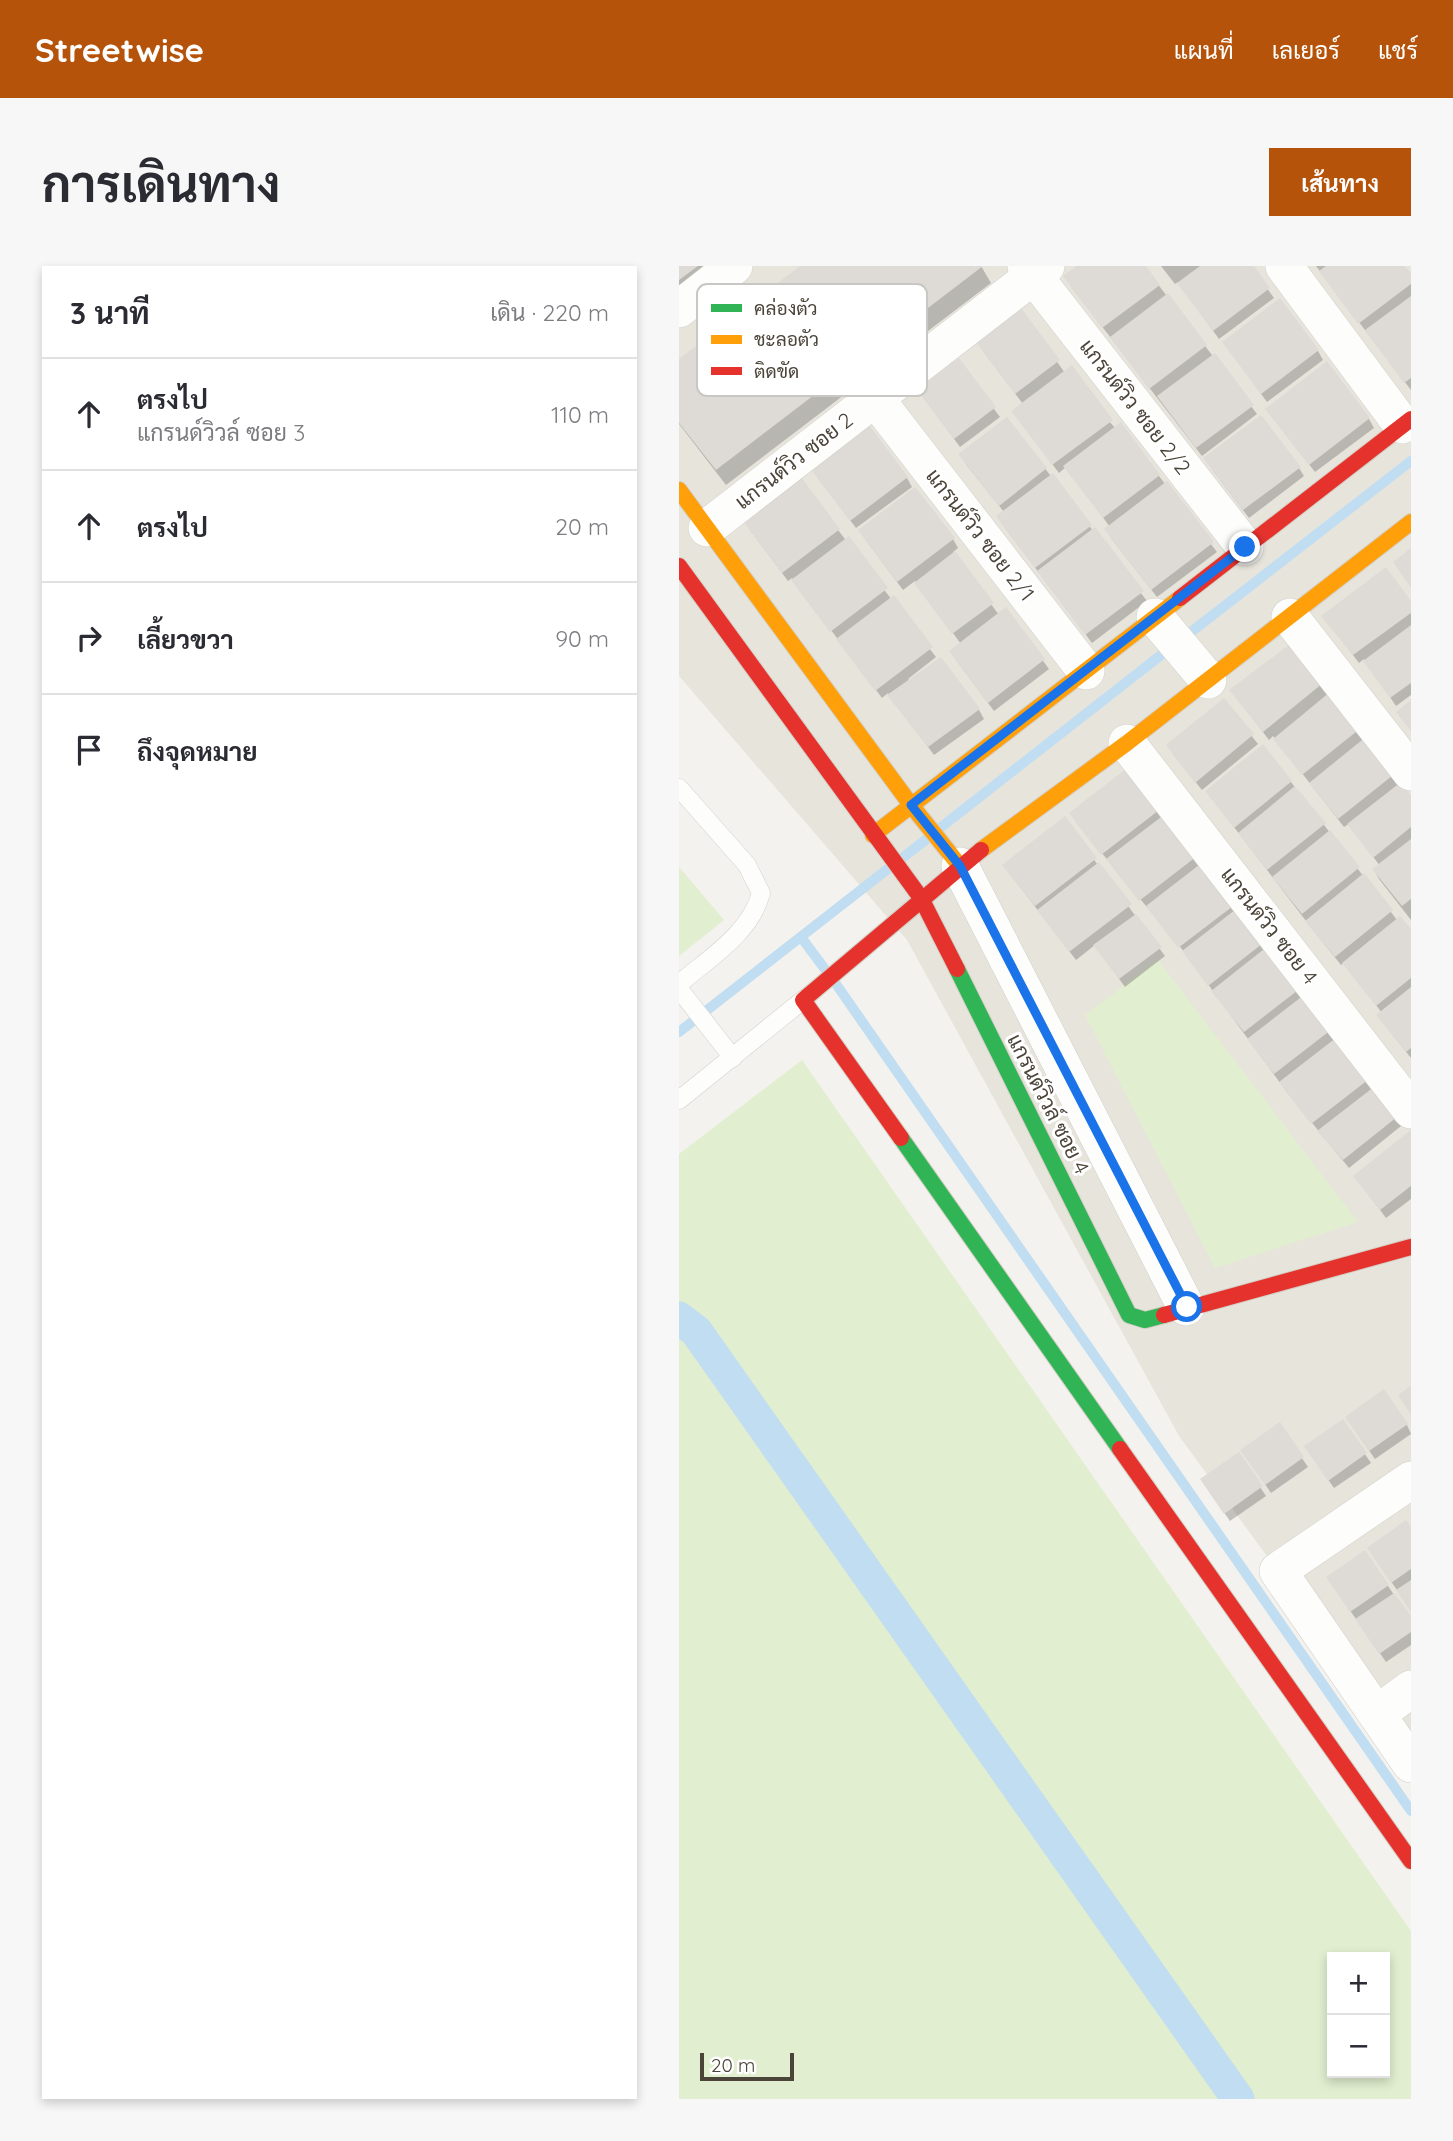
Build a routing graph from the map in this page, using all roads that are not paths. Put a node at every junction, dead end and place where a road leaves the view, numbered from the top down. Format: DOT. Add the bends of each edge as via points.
graph roads {
  1 [pos="734,266"];
  2 [pos="1284,266"];
  3 [pos="1035,269"];
  4 [pos="711,284"];
  5 [pos="697,295"];
  6 [pos="679,309"];
  7 [pos="927,356"];
  8 [pos="877,396"];
  9 [pos="875,398"];
  10 [pos="1407,422"];
  11 [pos="679,489"];
  12 [pos="1411,523"];
  13 [pos="708,528"];
  14 [pos="1245,547"];
  15 [pos="679,566"];
  16 [pos="1290,617"];
  17 [pos="1183,650"];
  18 [pos="1086,671"];
  19 [pos="1126,743"];
  20 [pos="1411,772"];
  21 [pos="679,788"];
  22 [pos="916,811"];
  23 [pos="877,841"];
  24 [pos="956,861"];
  25 [pos="917,892"];
  26 [pos="679,986"];
  27 [pos="806,997"];
  28 [pos="733,1058"];
  29 [pos="679,1100"];
  30 [pos="1411,1110"];
  31 [pos="1411,1247"];
  32 [pos="1187,1307"];
  33 [pos="1411,1480"];
  34 [pos="1411,1689"];
  35 [pos="1377,1714"];
  36 [pos="1411,1764"];
  37 [pos="1411,1861"];
  1 -- 4 [label="street"];
  2 -- 10 [label="street"];
  3 -- 7 [label="street, แกรนด์วิว ซอย 2"];
  3 -- 14 [label="street, แกรนด์วิว ซอย 2/2"];
  5 -- 6 [label="street"];
  8 -- 9 [label="street, แกรนด์วิว ซอย 2"];
  9 -- 13 [label="street, แกรนด์วิว ซอย 2"];
  9 -- 18 [label="street, แกรนด์วิว ซอย 2/1"];
  10 -- 14 [label="street"];
  11 -- 13 [label="street"];
  12 -- 16 [label="street"];
  13 -- 22 [label="street"];
  14 -- 17 [label="street"];
  15 -- 23 [label="street, แกรนด์วิวล์ ซอย 4"];
  16 -- 17 [label="street"];
  16 -- 20 [label="street"];
  17 -- 18 [label="street"];
  17 -- 19 [label="street"];
  18 -- 22 [label="street"];
  19 -- 24 [label="street"];
  19 -- 30 [label="street, แกรนด์วิว ซอย 4"];
  21 -- 26 [label="lane" via="747,865 761,893 756,910 739,932"];
  22 -- 23 [label="street"];
  22 -- 24 [label="street"];
  23 -- 25 [label="street, แกรนด์วิวล์ ซอย 4"];
  24 -- 25 [label="street"];
  24 -- 32 [label="street"];
  25 -- 27 [label="street"];
  25 -- 32 [label="street, แกรนด์วิวล์ ซอย 4" via="1129,1315 1145,1320"];
  26 -- 28 [label="lane"];
  27 -- 28 [label="lane"];
  27 -- 37 [label="street"];
  28 -- 29 [label="lane"];
  31 -- 32 [label="street"];
  33 -- 35 [label="street" via="1278,1571"];
  34 -- 35 [label="street"];
  35 -- 36 [label="street"];
}
